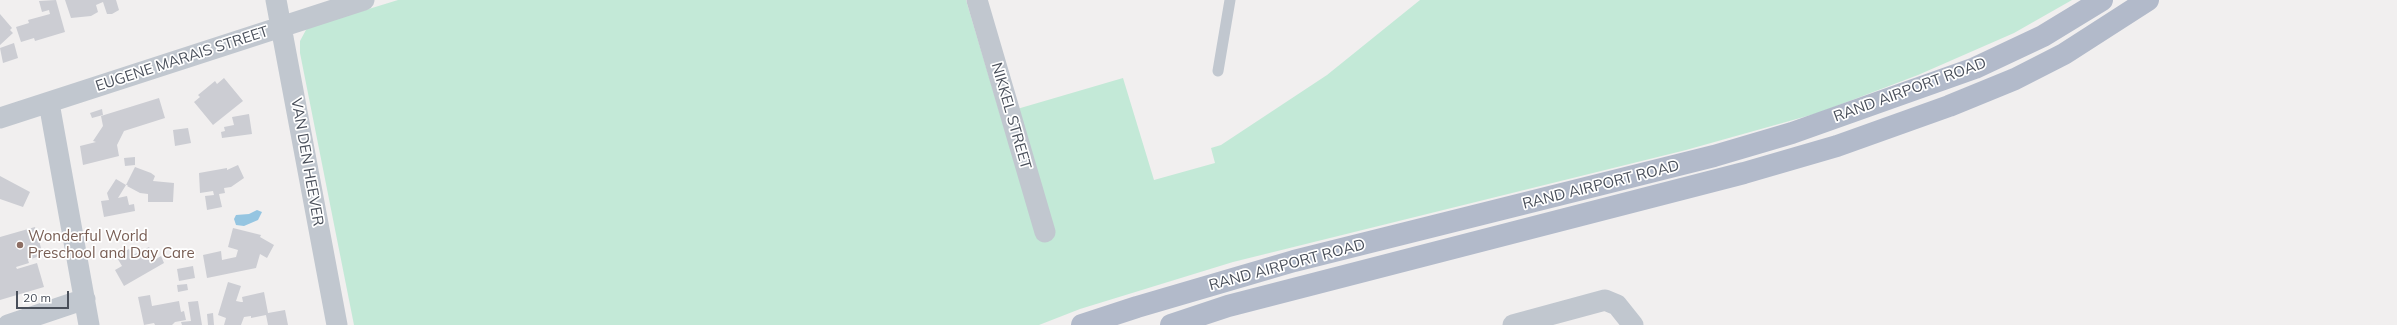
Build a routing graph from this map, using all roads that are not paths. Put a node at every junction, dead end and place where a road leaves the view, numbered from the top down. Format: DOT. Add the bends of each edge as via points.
graph roads {
  1 [pos="276,0"];
  2 [pos="364,0"];
  3 [pos="977,0"];
  4 [pos="1230,0"];
  5 [pos="2102,0"];
  6 [pos="2148,0"];
  7 [pos="281,27"];
  8 [pos="1218,71"];
  9 [pos="49,103"];
  10 [pos="0,118"];
  11 [pos="1045,232"];
  12 [pos="85,299"];
  13 [pos="8,325"];
  14 [pos="89,325"];
  15 [pos="337,325"];
  16 [pos="1082,325"];
  17 [pos="1171,325"];
  18 [pos="1513,325"];
  19 [pos="1633,325"];
  1 -- 7 [label="street, VAN DEN HEEVER"];
  2 -- 7 [label="street, EUGENE MARAIS STREET"];
  3 -- 11 [label="street, NIKKEL STREET"];
  4 -- 8 [label="lane"];
  5 -- 16 [label="main road, RAND AIRPORT ROAD" via="2043,36 1975,68 1792,133 1707,158 1294,261 1137,306"];
  6 -- 17 [label="main road, RAND AIRPORT ROAD" via="2064,54 2015,79 1949,106 1837,146 1744,173 1228,306"];
  7 -- 9 [label="street, EUGENE MARAIS STREET"];
  7 -- 15 [label="street, VAN DEN HEEVER"];
  9 -- 10 [label="street, EUGENE MARAIS STREET"];
  9 -- 12 [label="street"];
  12 -- 13 [label="street"];
  12 -- 14 [label="street"];
  18 -- 19 [label="street" via="1605,300 1617,305"];
}
